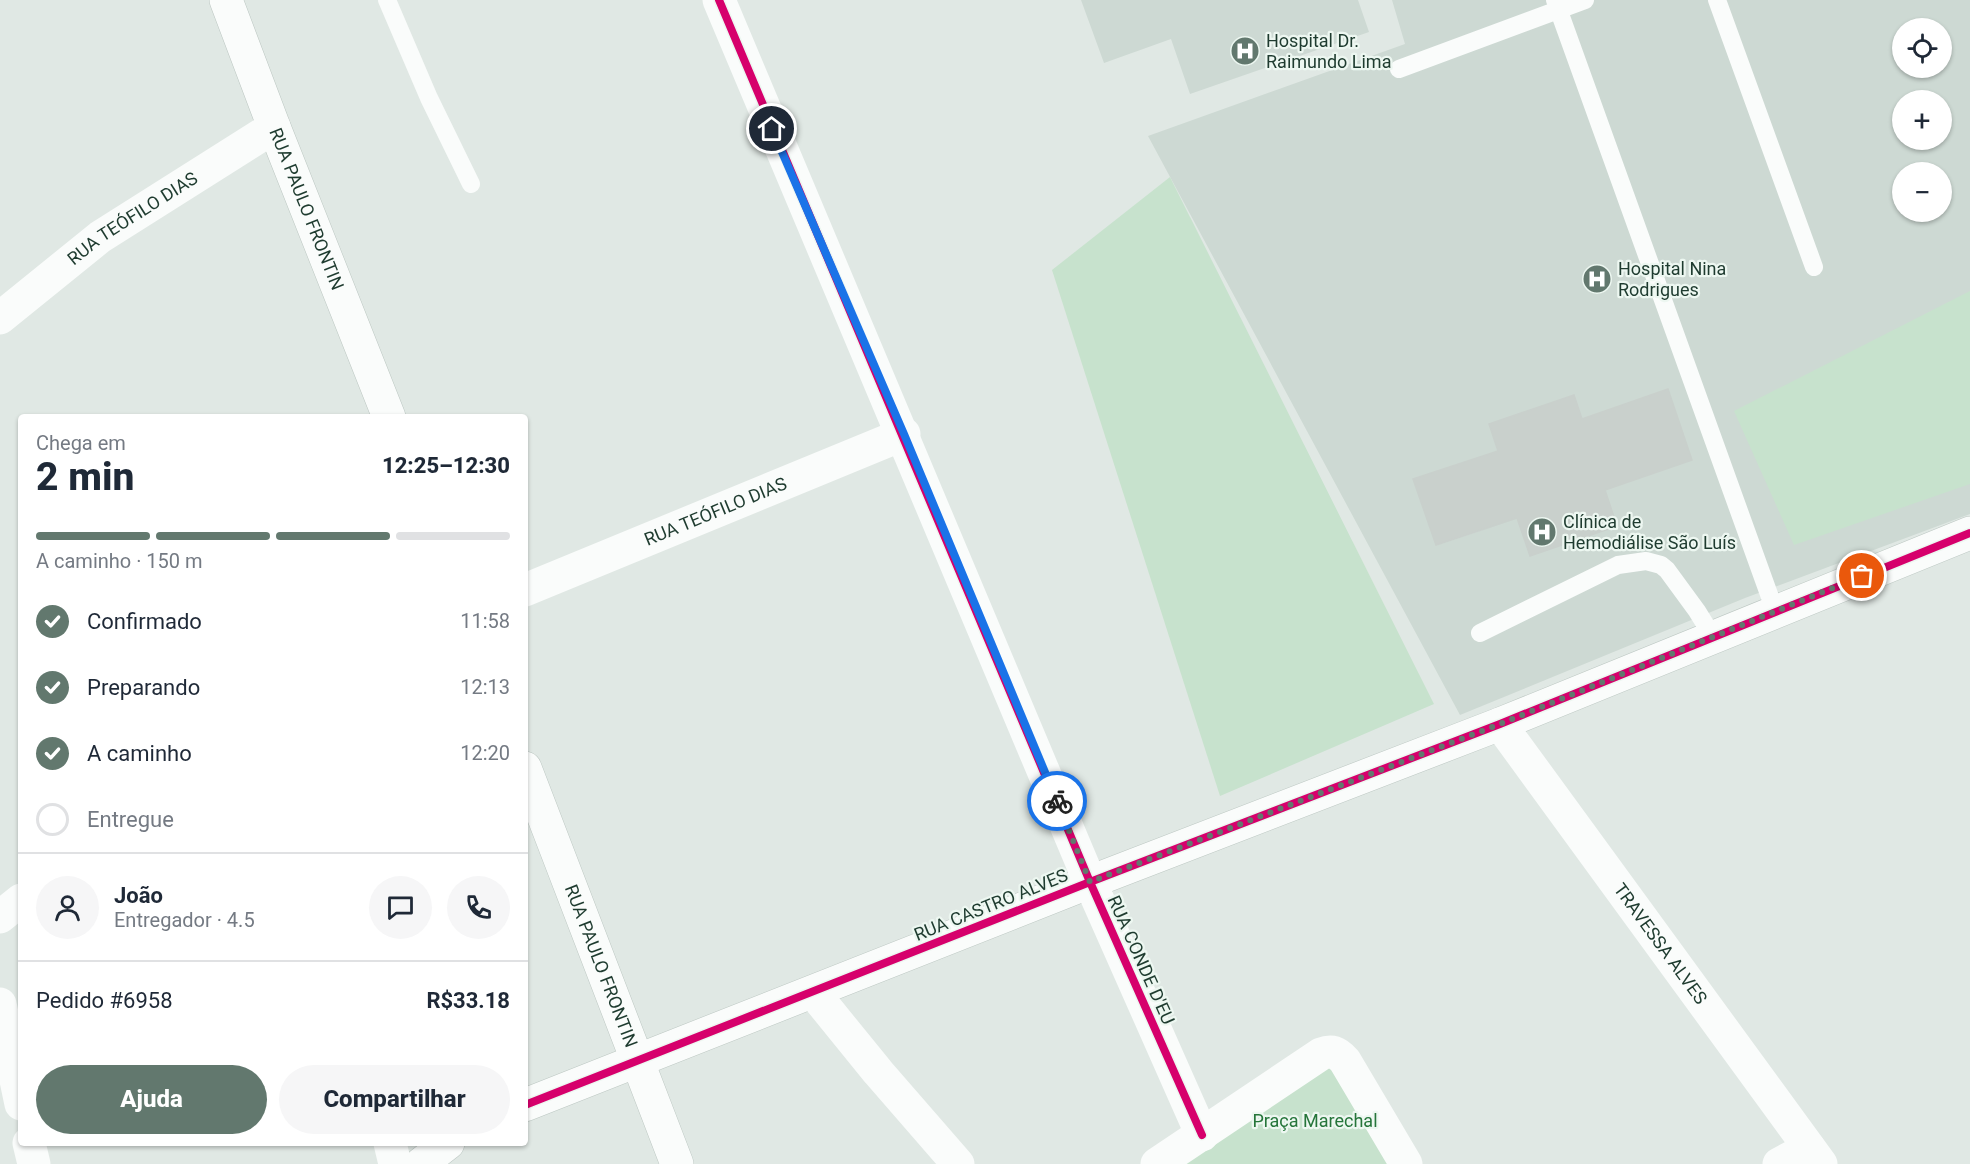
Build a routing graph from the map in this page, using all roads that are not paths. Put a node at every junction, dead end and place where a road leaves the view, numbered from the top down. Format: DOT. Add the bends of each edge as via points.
graph roads {
  1 [pos="226,0"];
  2 [pos="387,0"];
  3 [pos="719,0"];
  4 [pos="1586,0"];
  5 [pos="1717,0"];
  6 [pos="1557,5"];
  7 [pos="1399,69"];
  8 [pos="274,128"];
  9 [pos="471,184"];
  10 [pos="1814,267"];
  11 [pos="0,318"];
  12 [pos="388,414"];
  13 [pos="904,434"];
  14 [pos="1970,533"];
  15 [pos="528,589"];
  16 [pos="1775,611"];
  17 [pos="1480,633"];
  18 [pos="1713,637"];
  19 [pos="1500,724"];
  20 [pos="528,776"];
  21 [pos="1090,882"];
  22 [pos="18,902"];
  23 [pos="0,917"];
  24 [pos="813,992"];
  25 [pos="0,1004"];
  26 [pos="636,1061"];
  27 [pos="18,1090"];
  28 [pos="528,1104"];
  29 [pos="1202,1136"];
  30 [pos="30,1146"];
  31 [pos="391,1146"];
  32 [pos="444,1146"];
  33 [pos="1815,1156"];
  34 [pos="34,1164"];
  35 [pos="395,1164"];
  36 [pos="421,1164"];
  37 [pos="676,1164"];
  38 [pos="958,1164"];
  39 [pos="1157,1164"];
  40 [pos="1406,1164"];
  41 [pos="1779,1164"];
  1 -- 8 [label="street, RUA PAULO FRONTIN"];
  2 -- 9 [label="lane"];
  3 -- 13 [label="street, RUA CONDE D'EU"];
  4 -- 6 [label="lane"];
  5 -- 10 [label="lane"];
  6 -- 7 [label="lane"];
  6 -- 16 [label="lane"];
  8 -- 11 [label="street, RUA TEÓFILO DIAS" via="100,237"];
  8 -- 12 [label="street, RUA PAULO FRONTIN"];
  13 -- 15 [label="street, RUA TEÓFILO DIAS"];
  13 -- 21 [label="street, RUA CONDE D'EU"];
  14 -- 16 [label="street, RUA CASTRO ALVES"];
  16 -- 18 [label="street, RUA CASTRO ALVES"];
  17 -- 18 [label="lane" via="1618,565 1646,561 1667,570"];
  18 -- 19 [label="street, RUA CASTRO ALVES"];
  19 -- 21 [label="street, RUA CASTRO ALVES"];
  19 -- 33 [label="street, TRAVESSA ALVES"];
  20 -- 26 [label="street, RUA PAULO FRONTIN"];
  21 -- 24 [label="street, RUA CASTRO ALVES"];
  21 -- 29 [label="street, RUA CONDE D'EU"];
  22 -- 23 [label="street"];
  24 -- 26 [label="street, RUA CASTRO ALVES"];
  24 -- 38 [label="street"];
  25 -- 27 [label="street"];
  26 -- 28 [label="street, RUA CASTRO ALVES"];
  26 -- 37 [label="street, RUA PAULO FRONTIN"];
  29 -- 39 [label="street"];
  29 -- 40 [label="street" via="1329,1051 1345,1061"];
  30 -- 34 [label="street"];
  31 -- 35 [label="street"];
  32 -- 36 [label="street"];
  33 -- 41 [label="street"];
}
